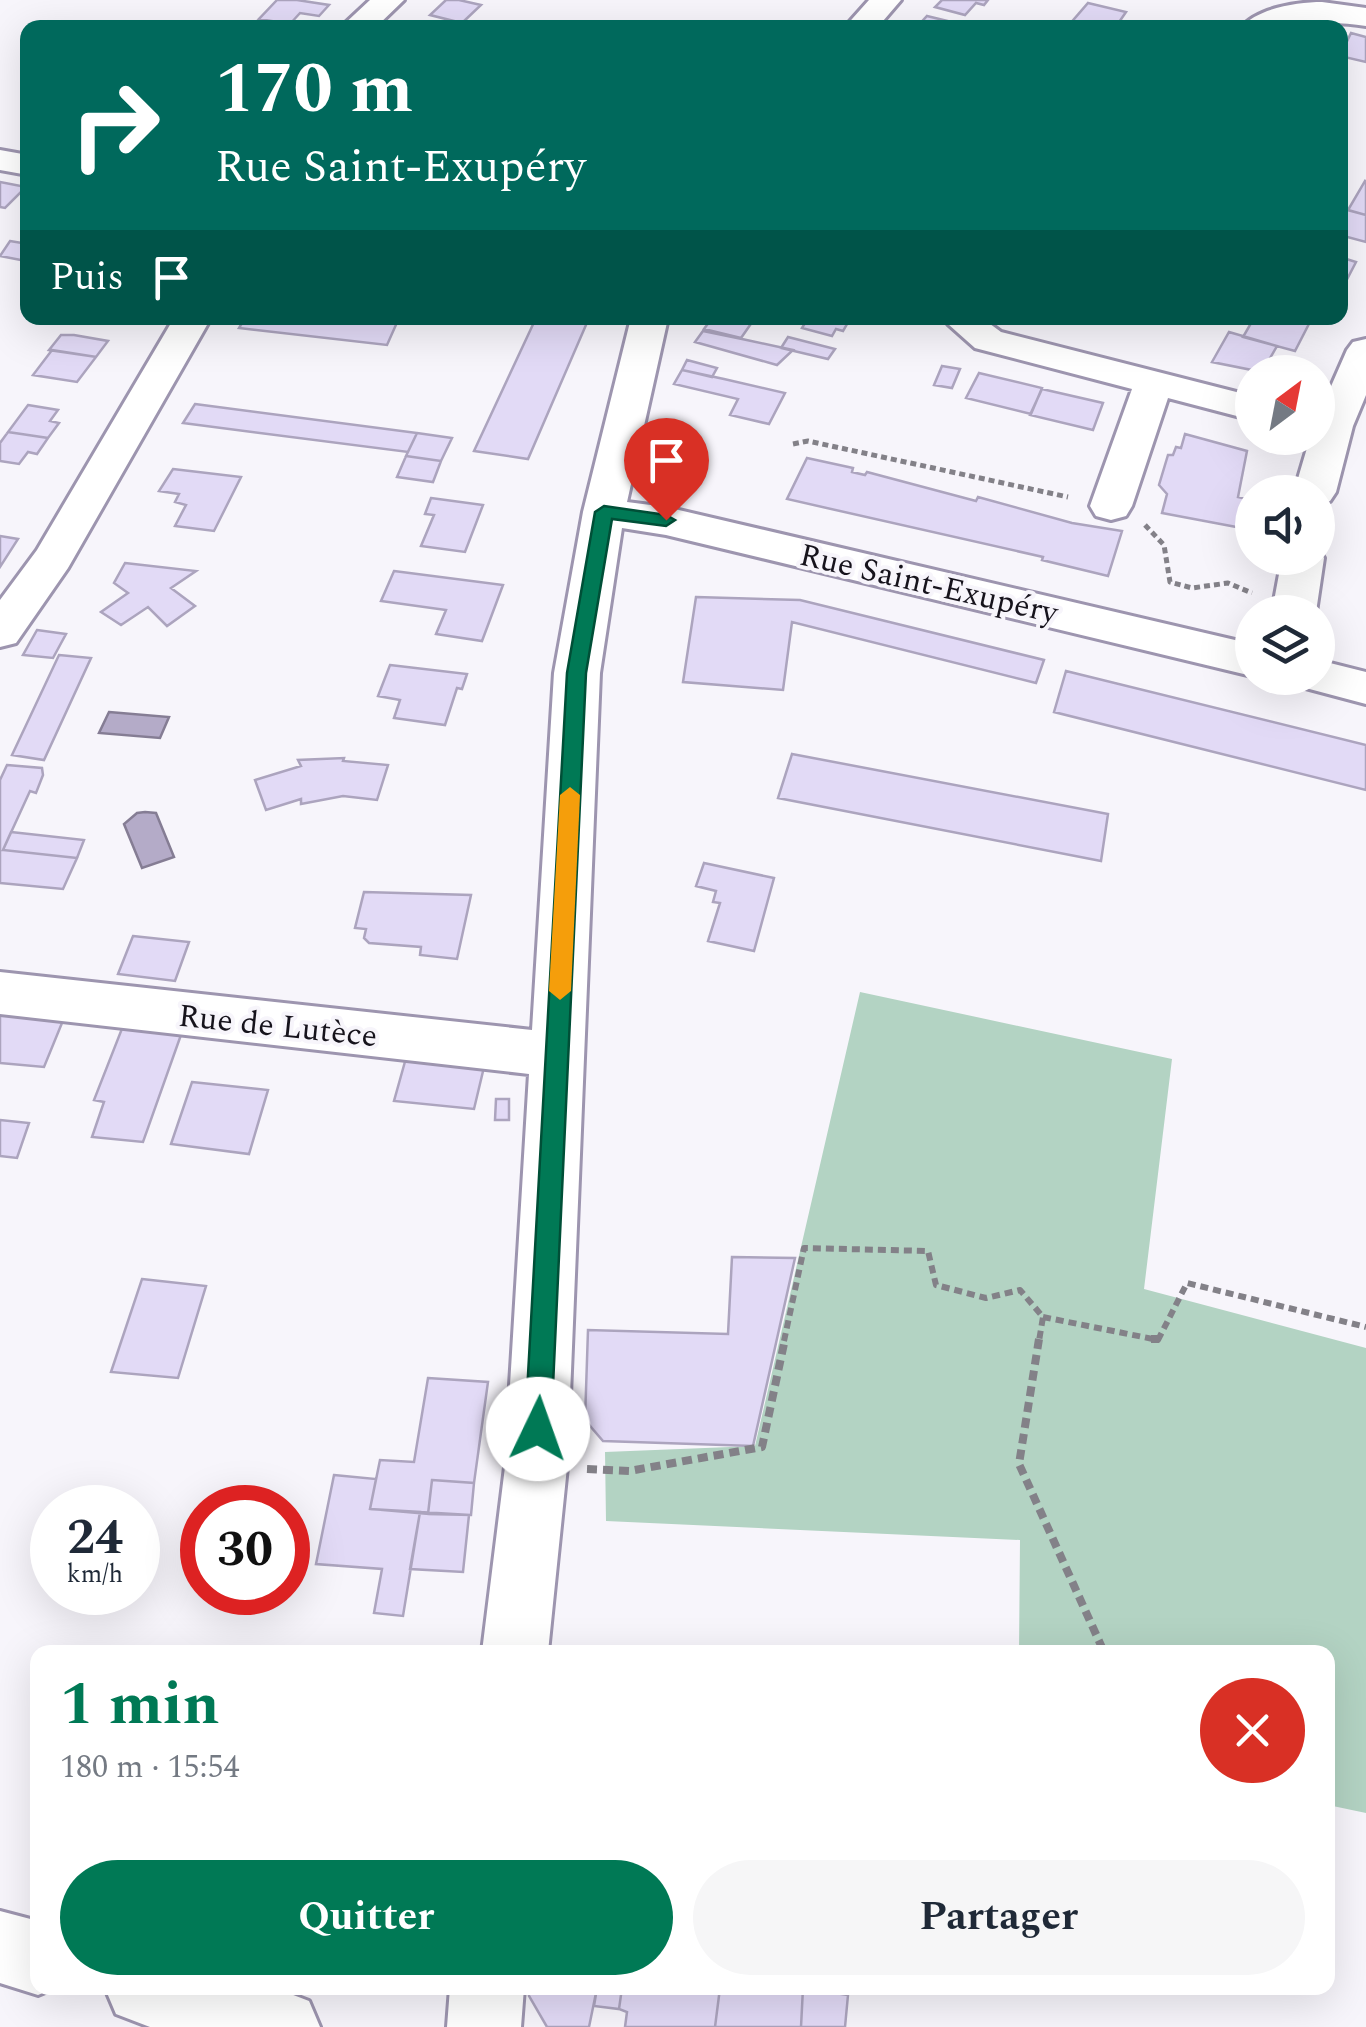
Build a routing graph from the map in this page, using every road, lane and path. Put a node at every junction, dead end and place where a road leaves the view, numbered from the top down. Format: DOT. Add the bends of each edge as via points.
graph roads {
  1 [pos="389,0"];
  2 [pos="886,0"];
  3 [pos="1366,18"];
  4 [pos="365,20"];
  5 [pos="867,20"];
  6 [pos="1274,20"];
  7 [pos="188,325"];
  8 [pos="647,325"];
  9 [pos="969,325"];
  10 [pos="1366,350"];
  11 [pos="1153,384"];
  12 [pos="1235,404"];
  13 [pos="1335,406"];
  14 [pos="793,444"];
  15 [pos="1111,506"];
  16 [pos="604,512"];
  17 [pos="1255,595"];
  18 [pos="0,632"];
  19 [pos="1235,656"];
  20 [pos="1335,680"];
  21 [pos="1366,688"];
  22 [pos="0,993"];
  23 [pos="556,1055"];
  24 [pos="1043,1317"];
  25 [pos="1366,1327"];
  26 [pos="536,1467"];
  27 [pos="515,1645"];
  28 [pos="1101,1645"];
  29 [pos="0,1947"];
  30 [pos="30,1956"];
  31 [pos="167,1995"];
  32 [pos="486,1995"];
  33 [pos="283,2027"];
  34 [pos="484,2027"];
  1 -- 4 [label="street"];
  2 -- 5 [label="street"];
  3 -- 6 [label="street" via="1312,8"];
  7 -- 18 [label="street" via="53,558"];
  8 -- 16 [label="street"];
  9 -- 11 [label="street" via="988,340"];
  10 -- 13 [label="street"];
  11 -- 12 [label="street"];
  11 -- 15 [label="street"];
  14 -- 15 [label="path"];
  15 -- 17 [label="path" via="1157,533 1166,547 1170,582 1192,588 1228,583"];
  16 -- 19 [label="street, Rue Saint-Exupéry" via="666,520"];
  16 -- 23 [label="street" via="576,673"];
  20 -- 21 [label="street"];
  22 -- 23 [label="street, Rue de Lutèce"];
  23 -- 26 [label="street"];
  24 -- 25 [label="path" via="1158,1340 1186,1282"];
  24 -- 26 [label="path" via="1020,1290 986,1298 936,1285 928,1252 804,1248 762,1447 629,1470"];
  24 -- 28 [label="path" via="1019,1464"];
  26 -- 27 [label="street"];
  29 -- 30 [label="street"];
  31 -- 33 [label="street"];
  32 -- 34 [label="street"];
}
